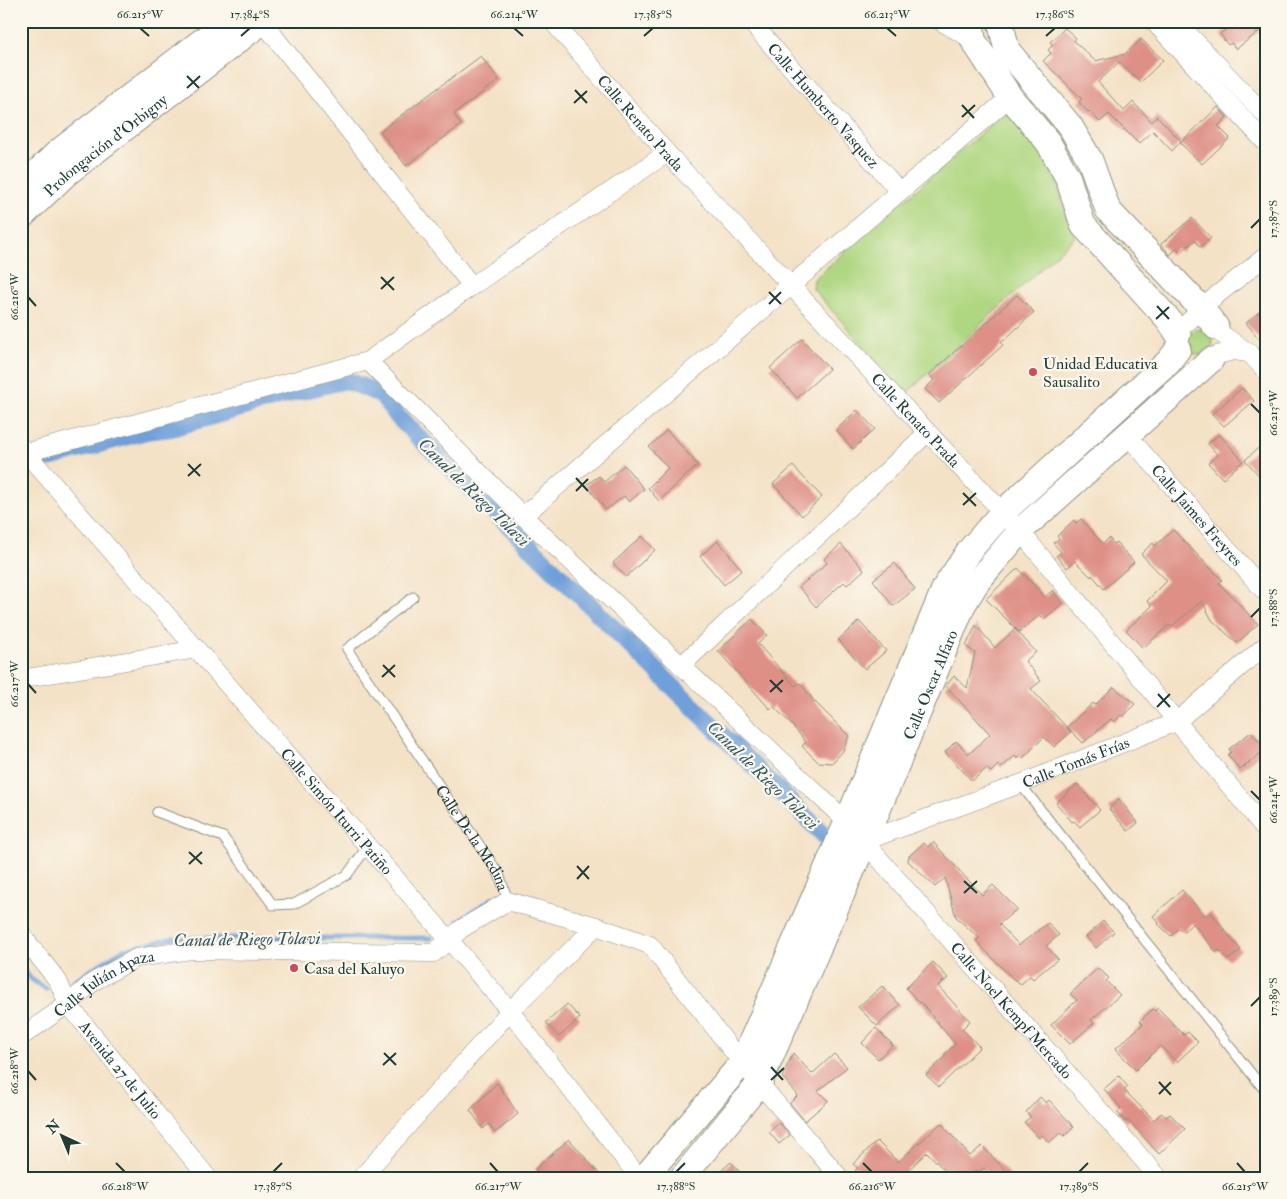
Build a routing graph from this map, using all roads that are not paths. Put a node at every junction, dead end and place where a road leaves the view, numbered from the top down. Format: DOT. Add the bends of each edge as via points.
graph roads {
  1 [pos="228,21"];
  2 [pos="262,21"];
  3 [pos="552,21"];
  4 [pos="750,21"];
  5 [pos="940,21"];
  6 [pos="1000,21"];
  7 [pos="1153,21"];
  8 [pos="1176,21"];
  9 [pos="972,30"];
  10 [pos="1010,97"];
  11 [pos="1266,116"];
  12 [pos="1266,143"];
  13 [pos="667,153"];
  14 [pos="21,188"];
  15 [pos="899,191"];
  16 [pos="21,217"];
  17 [pos="1266,256"];
  18 [pos="791,285"];
  19 [pos="472,286"];
  20 [pos="1202,336"];
  21 [pos="368,361"];
  22 [pos="1266,372"];
  23 [pos="927,434"];
  24 [pos="1128,436"];
  25 [pos="23,451"];
  26 [pos="1002,514"];
  27 [pos="523,516"];
  28 [pos="1020,531"];
  29 [pos="1266,593"];
  30 [pos="413,596"];
  31 [pos="1266,645"];
  32 [pos="197,649"];
  33 [pos="681,666"];
  34 [pos="21,679"];
  35 [pos="1176,722"];
  36 [pos="1020,784"];
  37 [pos="157,812"];
  38 [pos="847,822"];
  39 [pos="1266,830"];
  40 [pos="865,841"];
  41 [pos="368,846"];
  42 [pos="508,901"];
  43 [pos="596,926"];
  44 [pos="21,934"];
  45 [pos="450,940"];
  46 [pos="68,1004"];
  47 [pos="510,1011"];
  48 [pos="21,1036"];
  49 [pos="742,1063"];
  50 [pos="759,1084"];
  51 [pos="1266,1092"];
  52 [pos="208,1178"];
  53 [pos="361,1178"];
  54 [pos="639,1178"];
  55 [pos="644,1178"];
  56 [pos="682,1178"];
  57 [pos="840,1178"];
  58 [pos="1159,1178"];
  1 -- 14 [label="main road, Prolongación d'Orbigny" via="57,153"];
  2 -- 16 [label="main road, Prolongación d'Orbigny" via="67,173"];
  2 -- 19 [label="street"];
  3 -- 13 [label="street, Calle Renato Prada"];
  4 -- 15 [label="street, Calle Humberto Vasquez"];
  5 -- 9 [label="street"];
  6 -- 20 [label="main road" via="1008,50 1070,126 1090,160 1108,210"];
  7 -- 12 [label="street"];
  8 -- 11 [label="street"];
  9 -- 10 [label="main road"];
  10 -- 15 [label="street"];
  10 -- 20 [label="main road" via="1048,142 1068,178 1083,225 1168,320"];
  13 -- 18 [label="street, Calle Renato Prada"];
  13 -- 19 [label="street"];
  15 -- 18 [label="street"];
  17 -- 20 [label="street, Calle Oscar Alfaro" via="1217,295"];
  18 -- 23 [label="street, Calle Renato Prada"];
  18 -- 27 [label="street"];
  19 -- 21 [label="street"];
  20 -- 22 [label="street" via="1234,352 1249,353"];
  20 -- 24 [label="main road, Calle Oscar Alfaro"];
  20 -- 26 [label="main road, Calle Oscar Alfaro" via="1169,361"];
  21 -- 25 [label="street"];
  21 -- 27 [label="street, Calle Noel Kempf Mercado"];
  23 -- 26 [label="street, Calle Renato Prada"];
  23 -- 33 [label="street"];
  24 -- 28 [label="main road, Calle Oscar Alfaro"];
  24 -- 29 [label="street, Calle Jaimes Freyres"];
  25 -- 32 [label="street, Calle Simón Iturri Patiño"];
  26 -- 28 [label="street, Calle Renato Prada"];
  26 -- 38 [label="main road, Calle Oscar Alfaro" via="969,551 944,587"];
  27 -- 33 [label="street, Calle Noel Kempf Mercado"];
  28 -- 35 [label="street, Calle Renato Prada"];
  28 -- 40 [label="main road, Calle Oscar Alfaro" via="977,582 963,605"];
  30 -- 42 [label="lane, Calle De la Medina" via="346,649 500,874"];
  31 -- 35 [label="street, Calle Tomás Frías"];
  32 -- 34 [label="street"];
  32 -- 41 [label="street, Calle Simón Iturri Patiño"];
  33 -- 38 [label="street, Calle Noel Kempf Mercado"];
  35 -- 36 [label="street, Calle Tomás Frías"];
  35 -- 39 [label="street, Calle Renato Prada"];
  36 -- 40 [label="street, Calle Tomás Frías"];
  36 -- 51 [label="lane"];
  37 -- 41 [label="lane" via="224,837 273,905 294,904 347,875"];
  38 -- 40 [label="street, Calle Noel Kempf Mercado"];
  38 -- 49 [label="main road, Calle Oscar Alfaro"];
  40 -- 50 [label="main road, Calle Oscar Alfaro"];
  40 -- 58 [label="street, Calle Noel Kempf Mercado"];
  41 -- 45 [label="street, Calle Simón Iturri Patiño"];
  42 -- 43 [label="street, Calle De la Medina"];
  42 -- 45 [label="street, Calle Julián Apaza"];
  43 -- 47 [label="street"];
  43 -- 49 [label="street, Calle De la Medina" via="650,945"];
  44 -- 46 [label="street, Avenida 27 de Julio" via="58,981"];
  45 -- 46 [label="street, Calle Julián Apaza" via="434,953 191,950 136,958 93,982"];
  45 -- 47 [label="street, Calle Simón Iturri Patiño"];
  46 -- 48 [label="street, Calle Julián Apaza"];
  46 -- 52 [label="street, Avenida 27 de Julio"];
  47 -- 53 [label="street"];
  47 -- 54 [label="street, Calle Simón Iturri Patiño"];
  49 -- 50 [label="street"];
  49 -- 55 [label="main road, Calle Oscar Alfaro"];
  50 -- 56 [label="main road, Calle Oscar Alfaro"];
  50 -- 57 [label="street"];
}
